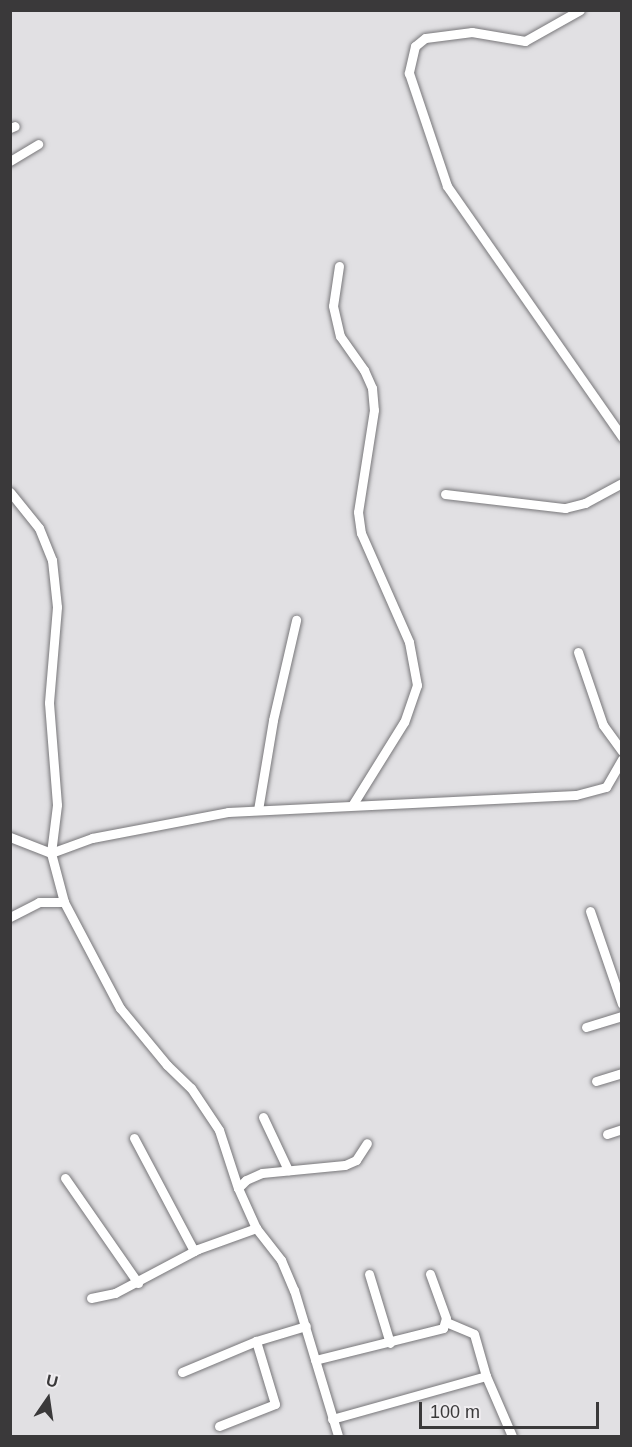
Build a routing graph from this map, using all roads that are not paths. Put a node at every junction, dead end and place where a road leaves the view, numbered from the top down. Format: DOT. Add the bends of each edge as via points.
graph roads {
  1 [pos="580,10"];
  2 [pos="38,144"];
  3 [pos="10,161"];
  4 [pos="339,266"];
  5 [pos="620,431"];
  6 [pos="621,483"];
  7 [pos="10,492"];
  8 [pos="445,494"];
  9 [pos="296,620"];
  10 [pos="578,652"];
  11 [pos="621,751"];
  12 [pos="621,759"];
  13 [pos="353,804"];
  14 [pos="258,810"];
  15 [pos="10,837"];
  16 [pos="51,853"];
  17 [pos="64,902"];
  18 [pos="590,911"];
  19 [pos="10,917"];
  20 [pos="621,1004"];
  21 [pos="621,1016"];
  22 [pos="586,1027"];
  23 [pos="621,1073"];
  24 [pos="596,1081"];
  25 [pos="263,1117"];
  26 [pos="621,1129"];
  27 [pos="607,1134"];
  28 [pos="134,1138"];
  29 [pos="367,1143"];
  30 [pos="288,1170"];
  31 [pos="65,1178"];
  32 [pos="238,1188"];
  33 [pos="256,1228"];
  34 [pos="194,1251"];
  35 [pos="369,1274"];
  36 [pos="430,1274"];
  37 [pos="138,1282"];
  38 [pos="91,1298"];
  39 [pos="446,1322"];
  40 [pos="306,1326"];
  41 [pos="256,1341"];
  42 [pos="390,1343"];
  43 [pos="315,1360"];
  44 [pos="182,1372"];
  45 [pos="486,1376"];
  46 [pos="332,1419"];
  47 [pos="219,1426"];
  48 [pos="338,1437"];
  49 [pos="512,1437"];
  1 -- 5 [label="street" via="525,41 472,32 424,38 415,46 409,73 447,186 539,324"];
  2 -- 3 [label="street"];
  4 -- 13 [label="street" via="333,306 340,336 364,370 372,388 374,410 358,512 361,533 409,642 417,685 404,722"];
  6 -- 8 [label="street" via="585,503 565,508"];
  7 -- 16 [label="street" via="39,528 52,560 57,607 49,703 57,805"];
  9 -- 14 [label="street"];
  10 -- 11 [label="street" via="603,725"];
  12 -- 13 [label="street" via="606,787 576,795 415,805"];
  13 -- 14 [label="street"];
  14 -- 16 [label="street" via="183,819 92,838"];
  15 -- 16 [label="street"];
  16 -- 17 [label="street"];
  17 -- 19 [label="street" via="39,902"];
  17 -- 32 [label="street" via="120,1008 207,1108 219,1130"];
  18 -- 20 [label="street"];
  21 -- 22 [label="street"];
  23 -- 24 [label="street"];
  25 -- 30 [label="street"];
  26 -- 27 [label="street"];
  28 -- 34 [label="street"];
  29 -- 30 [label="street" via="356,1160 345,1165"];
  30 -- 32 [label="street" via="262,1173"];
  31 -- 37 [label="street"];
  32 -- 33 [label="street"];
  33 -- 34 [label="street"];
  33 -- 40 [label="street" via="281,1260"];
  34 -- 37 [label="street"];
  35 -- 42 [label="street"];
  36 -- 39 [label="street"];
  37 -- 38 [label="street"];
  39 -- 42 [label="street" via="443,1328"];
  39 -- 45 [label="street" via="474,1334"];
  40 -- 41 [label="street"];
  40 -- 43 [label="street"];
  41 -- 44 [label="street"];
  41 -- 47 [label="street" via="275,1404"];
  42 -- 43 [label="street"];
  43 -- 46 [label="street"];
  45 -- 46 [label="street"];
  45 -- 49 [label="street"];
  46 -- 48 [label="street"];
}
